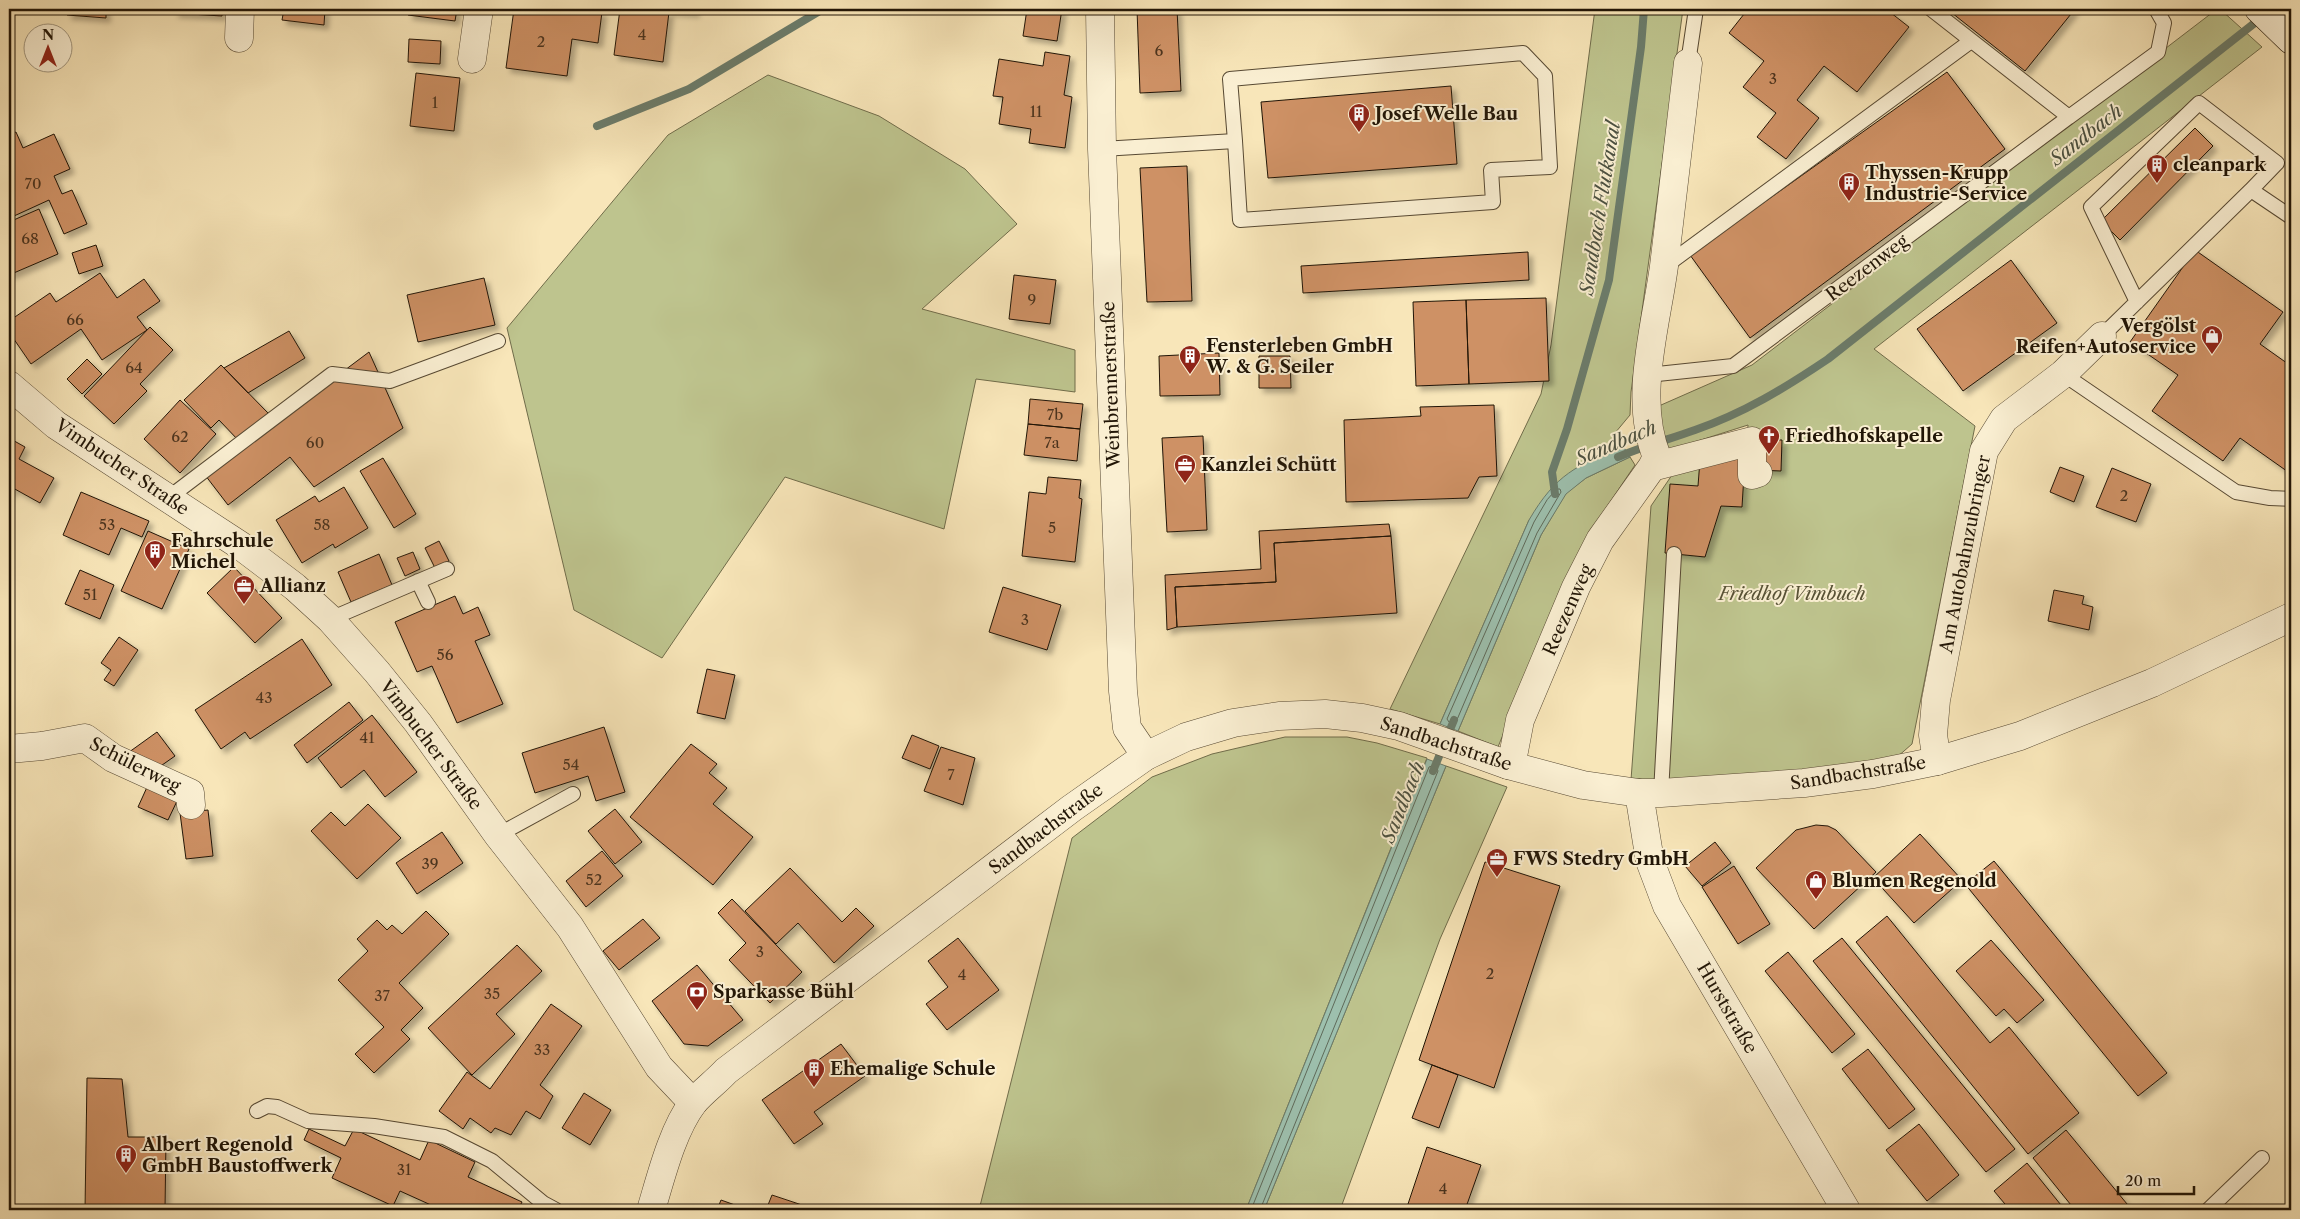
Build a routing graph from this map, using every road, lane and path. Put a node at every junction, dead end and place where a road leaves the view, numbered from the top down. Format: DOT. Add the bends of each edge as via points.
graph roads {
  1 [pos="240,9"];
  2 [pos="479,9"];
  3 [pos="1100,9"];
  4 [pos="1696,9"];
  5 [pos="1931,9"];
  6 [pos="2156,9"];
  7 [pos="2259,9"];
  8 [pos="239,38"];
  9 [pos="2291,40"];
  10 [pos="1971,41"];
  11 [pos="472,59"];
  12 [pos="1688,63"];
  13 [pos="2069,118"];
  14 [pos="1235,141"];
  15 [pos="1102,149"];
  16 [pos="2251,190"];
  17 [pos="2291,217"];
  18 [pos="1664,268"];
  19 [pos="2136,302"];
  20 [pos="2102,336"];
  21 [pos="498,341"];
  22 [pos="2062,374"];
  23 [pos="1648,375"];
  24 [pos="9,385"];
  25 [pos="1652,454"];
  26 [pos="1758,473"];
  27 [pos="167,499"];
  28 [pos="2291,499"];
  29 [pos="1674,554"];
  30 [pos="447,569"];
  31 [pos="418,581"];
  32 [pos="428,602"];
  33 [pos="2291,617"];
  34 [pos="330,619"];
  35 [pos="9,749"];
  36 [pos="1146,756"];
  37 [pos="1937,761"];
  38 [pos="1508,765"];
  39 [pos="1650,793"];
  40 [pos="573,794"];
  41 [pos="191,806"];
  42 [pos="498,835"];
  43 [pos="693,1103"];
  44 [pos="257,1111"];
  45 [pos="2262,1158"];
  46 [pos="556,1210"];
  47 [pos="652,1210"];
  48 [pos="1846,1210"];
  49 [pos="2208,1210"];
  1 -- 8 [label="street"];
  2 -- 11 [label="street"];
  3 -- 15 [label="street, Weinbrennerstraße"];
  4 -- 12 [label="lane"];
  5 -- 10 [label="lane"];
  6 -- 13 [label="lane, Reezenweg" via="2164,23 2158,52"];
  7 -- 9 [label="street"];
  10 -- 13 [label="lane"];
  10 -- 18 [label="lane"];
  12 -- 18 [label="street"];
  13 -- 23 [label="lane, Reezenweg" via="1733,366"];
  14 -- 14 [label="lane" via="1230,79 1523,53 1545,76 1550,167 1491,170 1493,202 1240,220"];
  14 -- 15 [label="lane"];
  15 -- 36 [label="street, Weinbrennerstraße" via="1123,691 1127,728"];
  16 -- 17 [label="lane"];
  16 -- 19 [label="lane"];
  16 -- 19 [label="lane" via="2277,163 2199,102 2091,207"];
  18 -- 23 [label="street"];
  19 -- 20 [label="lane"];
  20 -- 22 [label="street, Am Autobahnzubringer"];
  21 -- 27 [label="lane" via="390,381 332,374"];
  22 -- 28 [label="lane" via="2236,492"];
  22 -- 37 [label="street, Am Autobahnzubringer" via="2004,419 1984,451 1936,700 1933,735"];
  23 -- 25 [label="street" via="1645,401"];
  24 -- 27 [label="street, Vimbucher Straße" via="56,425"];
  25 -- 26 [label="street" via="1752,441 1752,475"];
  25 -- 38 [label="street, Reezenweg" via="1576,587 1520,720"];
  27 -- 34 [label="street, Vimbucher Straße" via="241,546 295,587"];
  29 -- 39 [label="lane"];
  30 -- 31 [label="lane"];
  31 -- 32 [label="lane"];
  31 -- 34 [label="lane"];
  33 -- 37 [label="street, Sandbachstraße" via="2152,683 2020,736"];
  34 -- 42 [label="street, Vimbucher Straße" via="418,724"];
  35 -- 41 [label="street, Schülerweg" via="85,738 113,758 190,793"];
  36 -- 38 [label="street, Sandbachstraße" via="1186,737 1233,723 1325,714 1400,726"];
  36 -- 43 [label="street, Sandbachstraße" via="1072,808 726,1071"];
  37 -- 39 [label="street, Sandbachstraße" via="1804,783"];
  38 -- 39 [label="street, Sandbachstraße" via="1583,785"];
  39 -- 48 [label="street, Hurststraße" via="1650,861 1667,906"];
  40 -- 42 [label="lane"];
  42 -- 43 [label="street, Vimbucher Straße" via="570,927 659,1068"];
  43 -- 47 [label="street" via="669,1154"];
  44 -- 46 [label="lane" via="267,1106 277,1107 308,1121 374,1126 444,1137 492,1161"];
  45 -- 49 [label="lane"];
}
